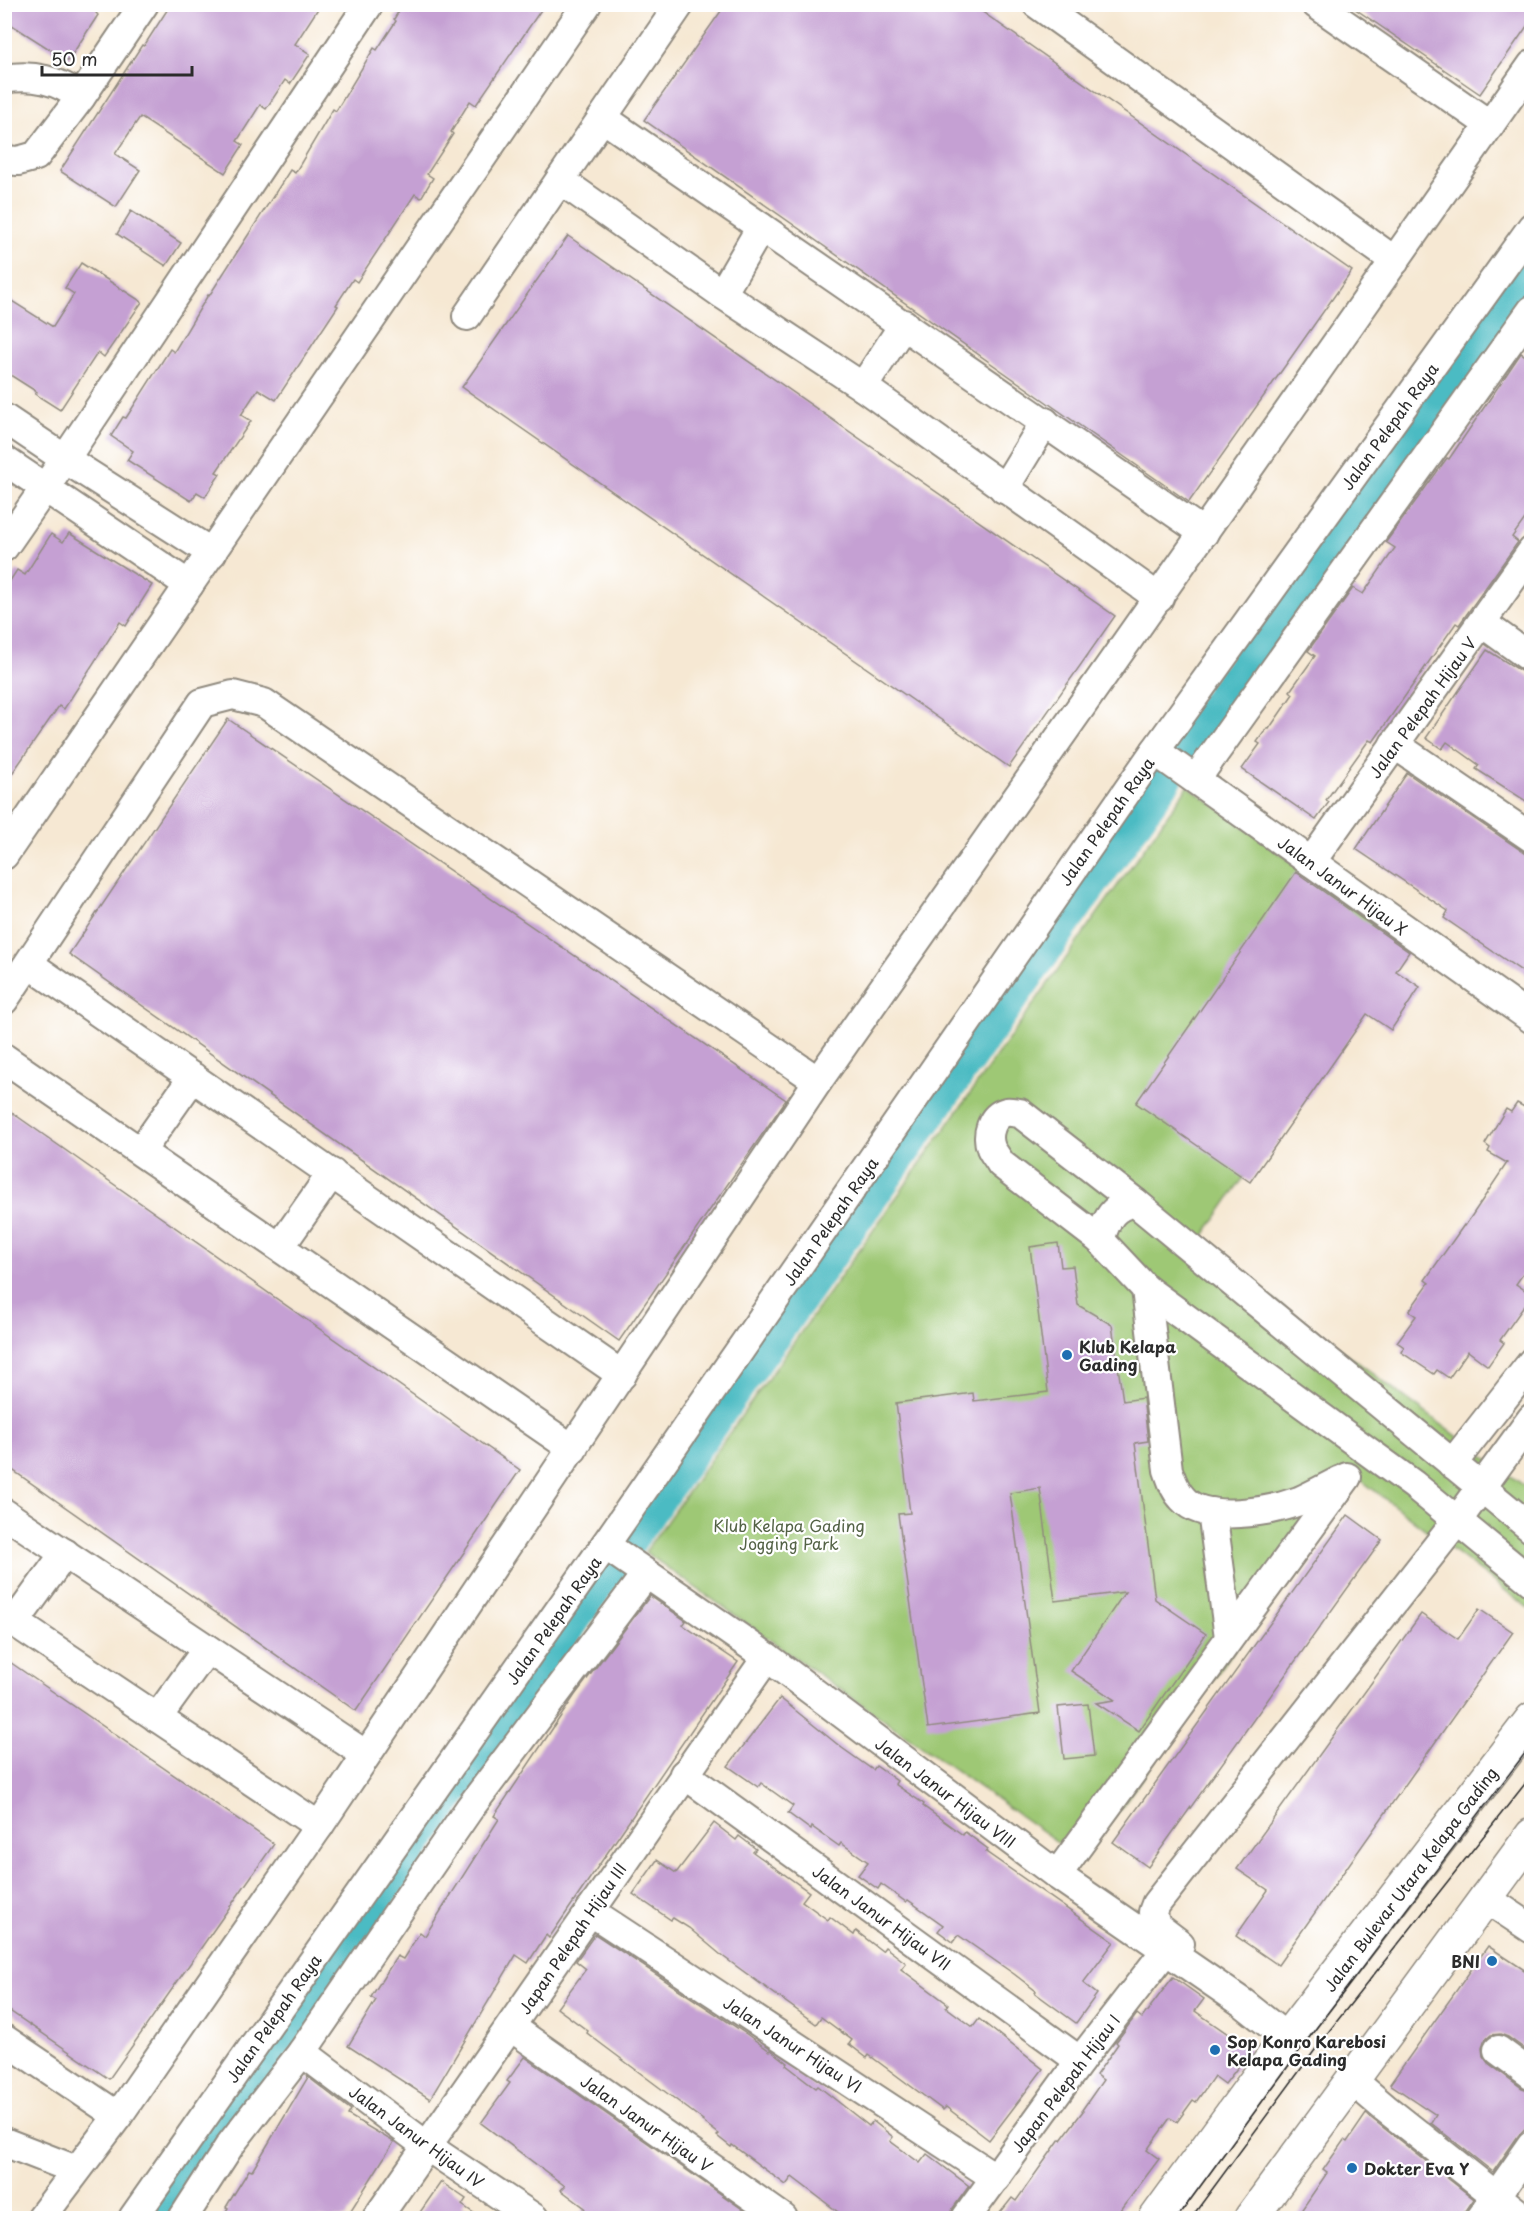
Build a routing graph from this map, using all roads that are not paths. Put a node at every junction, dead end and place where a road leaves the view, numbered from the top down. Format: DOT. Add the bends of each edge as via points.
graph roads {
  1 [pos="144,4"];
  2 [pos="369,4"];
  3 [pos="587,4"];
  4 [pos="680,4"];
  5 [pos="1036,4"];
  6 [pos="1316,4"];
  7 [pos="1532,65"];
  8 [pos="4,79"];
  9 [pos="81,97"];
  10 [pos="603,118"];
  11 [pos="1490,125"];
  12 [pos="4,160"];
  13 [pos="560,180"];
  14 [pos="761,227"];
  15 [pos="1532,227"];
  16 [pos="1395,261"];
  17 [pos="722,294"];
  18 [pos="1532,310"];
  19 [pos="467,316"];
  20 [pos="904,324"];
  21 [pos="863,387"];
  22 [pos="4,418"];
  23 [pos="1045,422"];
  24 [pos="65,459"];
  25 [pos="4,460"];
  26 [pos="45,487"];
  27 [pos="1004,489"];
  28 [pos="1204,533"];
  29 [pos="4,547"];
  30 [pos="1532,551"];
  31 [pos="212,553"];
  32 [pos="189,585"];
  33 [pos="1159,598"];
  34 [pos="1482,624"];
  35 [pos="1532,659"];
  36 [pos="1394,744"];
  37 [pos="1155,751"];
  38 [pos="1188,773"];
  39 [pos="1532,838"];
  40 [pos="4,855"];
  41 [pos="1311,862"];
  42 [pos="29,964"];
  43 [pos="4,1000"];
  44 [pos="1532,1019"];
  45 [pos="4,1058"];
  46 [pos="193,1077"];
  47 [pos="818,1081"];
  48 [pos="141,1151"];
  49 [pos="332,1173"];
  50 [pos="1136,1203"];
  51 [pos="1100,1240"];
  52 [pos="280,1247"];
  53 [pos="1146,1288"];
  54 [pos="1532,1362"];
  55 [pos="622,1376"];
  56 [pos="1532,1418"];
  57 [pos="573,1449"];
  58 [pos="1380,1460"];
  59 [pos="1452,1464"];
  60 [pos="1347,1477"];
  61 [pos="1481,1489"];
  62 [pos="1212,1512"];
  63 [pos="4,1513"];
  64 [pos="1457,1521"];
  65 [pos="1532,1529"];
  66 [pos="608,1547"];
  67 [pos="65,1554"];
  68 [pos="641,1570"];
  69 [pos="1532,1582"];
  70 [pos="10,1618"];
  71 [pos="1228,1637"];
  72 [pos="207,1649"];
  73 [pos="767,1657"];
  74 [pos="158,1718"];
  75 [pos="1532,1719"];
  76 [pos="366,1755"];
  77 [pos="684,1774"];
  78 [pos="319,1826"];
  79 [pos="1532,1835"];
  80 [pos="1057,1875"];
  81 [pos="1484,1897"];
  82 [pos="590,1911"];
  83 [pos="1532,1929"];
  84 [pos="1166,1950"];
  85 [pos="511,2027"];
  86 [pos="1291,2033"];
  87 [pos="4,2039"];
  88 [pos="1498,2050"];
  89 [pos="302,2052"];
  90 [pos="1080,2061"];
  91 [pos="1532,2075"];
  92 [pos="1352,2080"];
  93 [pos="118,2116"];
  94 [pos="4,2142"];
  95 [pos="1532,2145"];
  96 [pos="428,2146"];
  97 [pos="76,2170"];
  98 [pos="1532,2175"];
  99 [pos="996,2178"];
  100 [pos="1502,2212"];
  101 [pos="41,2218"];
  102 [pos="133,2218"];
  103 [pos="183,2218"];
  104 [pos="377,2218"];
  105 [pos="534,2218"];
  106 [pos="783,2218"];
  107 [pos="966,2218"];
  108 [pos="1156,2218"];
  109 [pos="1251,2218"];
  1 -- 9 [label="street"];
  2 -- 24 [label="street"];
  3 -- 31 [label="street"];
  4 -- 10 [label="street"];
  5 -- 16 [label="street"];
  6 -- 11 [label="street"];
  7 -- 11 [label="street"];
  8 -- 9 [label="street" via="47,79"];
  9 -- 12 [label="street" via="36,156"];
  10 -- 13 [label="street"];
  10 -- 14 [label="street"];
  11 -- 16 [label="street"];
  13 -- 17 [label="street"];
  13 -- 19 [label="street"];
  14 -- 17 [label="street"];
  14 -- 20 [label="street"];
  15 -- 37 [label="street, Jalan Pelepah Raya"];
  16 -- 28 [label="street"];
  17 -- 21 [label="street"];
  18 -- 38 [label="street"];
  20 -- 21 [label="street"];
  20 -- 23 [label="street"];
  21 -- 27 [label="street"];
  22 -- 24 [label="street"];
  23 -- 27 [label="street"];
  23 -- 28 [label="street"];
  24 -- 26 [label="street"];
  24 -- 31 [label="street"];
  25 -- 26 [label="street"];
  26 -- 29 [label="street"];
  26 -- 32 [label="street"];
  27 -- 33 [label="street"];
  28 -- 33 [label="street"];
  30 -- 34 [label="street, Jalan Pelepah Hijau V"];
  31 -- 32 [label="street"];
  32 -- 40 [label="street"];
  33 -- 47 [label="street"];
  34 -- 35 [label="street"];
  34 -- 36 [label="street, Jalan Pelepah Hijau V"];
  36 -- 39 [label="street"];
  36 -- 41 [label="street, Jalan Pelepah Hijau V"];
  37 -- 38 [label="street, Jalan Janur Hijau X"];
  37 -- 66 [label="street, Jalan Pelepah Raya"];
  38 -- 41 [label="street, Jalan Janur Hijau X"];
  41 -- 44 [label="street, Jalan Janur Hijau X"];
  42 -- 43 [label="street"];
  42 -- 46 [label="street"];
  42 -- 47 [label="street" via="202,703 233,695 264,703"];
  45 -- 48 [label="street"];
  46 -- 48 [label="street"];
  46 -- 49 [label="street"];
  47 -- 55 [label="street"];
  48 -- 52 [label="street"];
  49 -- 52 [label="street"];
  49 -- 55 [label="street"];
  50 -- 51 [label="street" via="1125,1204 1111,1214"];
  50 -- 51 [label="street" via="1020,1113 1007,1112 996,1117 989,1141 1001,1164"];
  50 -- 59 [label="street"];
  51 -- 53 [label="street"];
  52 -- 57 [label="street"];
  53 -- 58 [label="street"];
  53 -- 62 [label="street" via="1168,1470 1184,1500 1197,1509"];
  54 -- 59 [label="street"];
  55 -- 57 [label="street"];
  56 -- 61 [label="street"];
  57 -- 76 [label="street"];
  58 -- 60 [label="street"];
  58 -- 64 [label="street"];
  59 -- 61 [label="street"];
  60 -- 62 [label="street" via="1299,1501 1264,1510"];
  60 -- 71 [label="street"];
  61 -- 64 [label="street"];
  61 -- 65 [label="street"];
  62 -- 71 [label="street"];
  63 -- 67 [label="street"];
  64 -- 69 [label="street"];
  64 -- 86 [label="street" via="1153,1912 1155,1925"];
  66 -- 68 [label="street, Jalan Janur Hijau VIII"];
  66 -- 102 [label="street, Jalan Pelepah Raya"];
  67 -- 70 [label="street"];
  67 -- 72 [label="street"];
  68 -- 73 [label="street, Jalan Janur Hijau VIII"];
  68 -- 89 [label="street" via="469,1809"];
  70 -- 74 [label="street"];
  71 -- 80 [label="street"];
  72 -- 74 [label="street"];
  72 -- 76 [label="street"];
  73 -- 77 [label="street, Japan Pelepah Hijau III"];
  73 -- 80 [label="street, Jalan Janur Hijau VIII"];
  74 -- 78 [label="street"];
  75 -- 86 [label="main road, Jalan Bulevar Utara Kelapa Gading"];
  76 -- 78 [label="street"];
  77 -- 82 [label="street, Japan Pelepah Hijau III"];
  77 -- 90 [label="street, Jalan Janur Hijau VII"];
  78 -- 93 [label="street"];
  79 -- 81 [label="main road"];
  80 -- 84 [label="street, Jalan Janur Hijau VIII"];
  81 -- 83 [label="street"];
  81 -- 92 [label="main road"];
  82 -- 85 [label="street, Japan Pelepah Hijau III"];
  82 -- 99 [label="street, Jalan Janur Hijau VI"];
  84 -- 86 [label="street, Jalan Janur Hijau VIII"];
  84 -- 90 [label="street, Japan Pelepah Hijau I"];
  85 -- 96 [label="street, Japan Pelepah Hijau III"];
  85 -- 106 [label="street, Jalan Janur Hijau V"];
  86 -- 108 [label="main road, Jalan Bulevar Utara Kelapa Gading"];
  87 -- 93 [label="street"];
  88 -- 91 [label="street"];
  89 -- 96 [label="street, Jalan Janur Hijau IV"];
  89 -- 103 [label="street" via="230,2145"];
  90 -- 99 [label="street, Japan Pelepah Hijau I"];
  92 -- 100 [label="street"];
  92 -- 109 [label="main road"];
  93 -- 97 [label="street"];
  94 -- 97 [label="street"];
  95 -- 100 [label="street"];
  96 -- 104 [label="street, Japan Pelepah Hijau III"];
  96 -- 105 [label="street, Jalan Janur Hijau IV"];
  97 -- 101 [label="street"];
  98 -- 100 [label="street"];
  99 -- 107 [label="street, Japan Pelepah Hijau I"];
}
